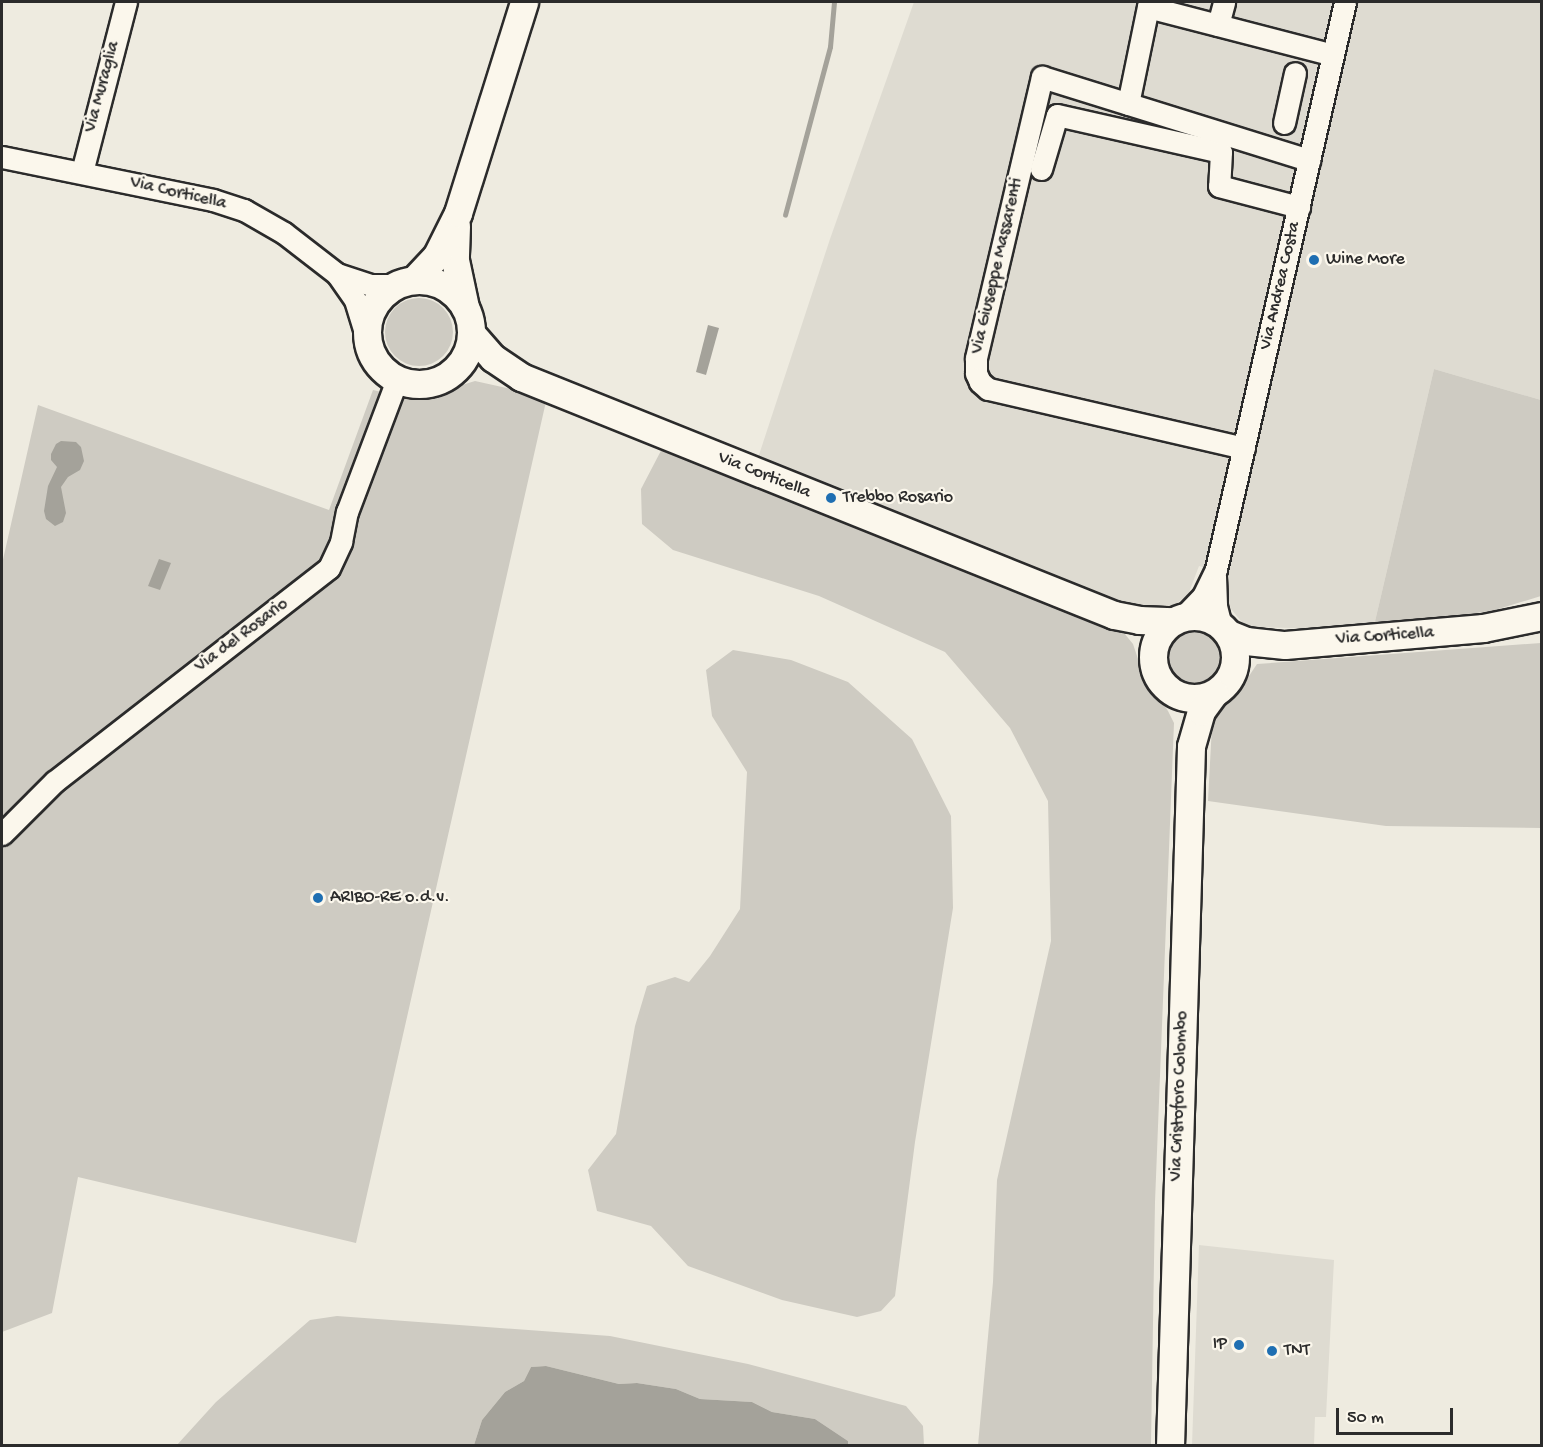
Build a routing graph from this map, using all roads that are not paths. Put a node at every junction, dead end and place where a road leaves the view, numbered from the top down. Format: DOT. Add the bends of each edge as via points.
graph roads {
  1 [pos="126,2"];
  2 [pos="524,2"];
  3 [pos="1224,2"];
  4 [pos="1345,2"];
  5 [pos="1149,4"];
  6 [pos="1218,25"];
  7 [pos="1333,55"];
  8 [pos="1294,73"];
  9 [pos="1288,102"];
  10 [pos="1128,104"];
  11 [pos="1321,110"];
  12 [pos="1284,123"];
  13 [pos="2,157"];
  14 [pos="1309,160"];
  15 [pos="1041,169"];
  16 [pos="82,172"];
  17 [pos="1299,207"];
  18 [pos="458,213"];
  19 [pos="337,274"];
  20 [pos="405,283"];
  21 [pos="469,321"];
  22 [pos="367,339"];
  23 [pos="448,376"];
  24 [pos="521,377"];
  25 [pos="397,380"];
  26 [pos="1244,448"];
  27 [pos="1216,569"];
  28 [pos="1114,615"];
  29 [pos="1542,616"];
  30 [pos="1178,619"];
  31 [pos="1225,630"];
  32 [pos="1285,645"];
  33 [pos="1153,663"];
  34 [pos="1223,684"];
  35 [pos="1172,692"];
  36 [pos="1191,746"];
  37 [pos="2,834"];
  38 [pos="1170,1446"];
  1 -- 16 [label="street, Via Muraglia"];
  2 -- 18 [label="main road"];
  3 -- 6 [label="street"];
  4 -- 7 [label="street, Via Andrea Costa"];
  5 -- 6 [label="street"];
  5 -- 10 [label="street"];
  6 -- 7 [label="street"];
  7 -- 11 [label="street, Via Andrea Costa"];
  8 -- 9 [label="street"];
  9 -- 11 [label="street"];
  9 -- 12 [label="street"];
  10 -- 14 [label="street, Via Giuseppe Massarenti"];
  10 -- 26 [label="street, Via Giuseppe Massarenti" via="1042,77 976,358 976,373 988,389"];
  11 -- 14 [label="street, Via Andrea Costa"];
  13 -- 16 [label="street, Via Corticella"];
  14 -- 17 [label="street, Via Andrea Costa"];
  15 -- 17 [label="street" via="1057,115 1221,152 1219,186"];
  16 -- 19 [label="street, Via Corticella" via="244,210 284,233"];
  17 -- 26 [label="street, Via Andrea Costa"];
  18 -- 20 [label="main road" via="437,255"];
  18 -- 21 [label="main road" via="455,260"];
  19 -- 20 [label="street, Via Corticella" via="371,285"];
  19 -- 22 [label="street, Via Corticella" via="356,300"];
  20 -- 21 [label="main road" via="433,282 450,290"];
  20 -- 22 [label="main road" via="385,292 370,313"];
  21 -- 23 [label="main road" via="465,357"];
  21 -- 24 [label="main road, Via Corticella" via="493,358"];
  22 -- 25 [label="main road" via="378,363"];
  23 -- 24 [label="main road" via="484,370"];
  23 -- 25 [label="main road" via="421,384"];
  24 -- 28 [label="main road, Via Corticella"];
  25 -- 37 [label="street, Via del Rosario" via="329,568 54,782"];
  26 -- 27 [label="street, Via Andrea Costa"];
  27 -- 30 [label="street, Via Andrea Costa" via="1203,596"];
  27 -- 31 [label="street, Via Andrea Costa" via="1216,606"];
  28 -- 30 [label="main road, Via Corticella" via="1139,620"];
  28 -- 33 [label="main road" via="1137,635"];
  29 -- 32 [label="main road, Via Corticella" via="1471,630"];
  30 -- 31 [label="main road" via="1207,617"];
  30 -- 33 [label="main road" via="1159,634"];
  31 -- 32 [label="main road, Via Corticella" via="1246,641"];
  31 -- 34 [label="main road" via="1235,658"];
  32 -- 34 [label="main road" via="1262,653"];
  33 -- 35 [label="main road" via="1162,684"];
  34 -- 35 [label="main road" via="1192,698"];
  34 -- 36 [label="main road, Via Cristoforo Colombo" via="1201,711"];
  35 -- 36 [label="main road, Via Cristoforo Colombo"];
  36 -- 38 [label="main road, Via Cristoforo Colombo"];
}
